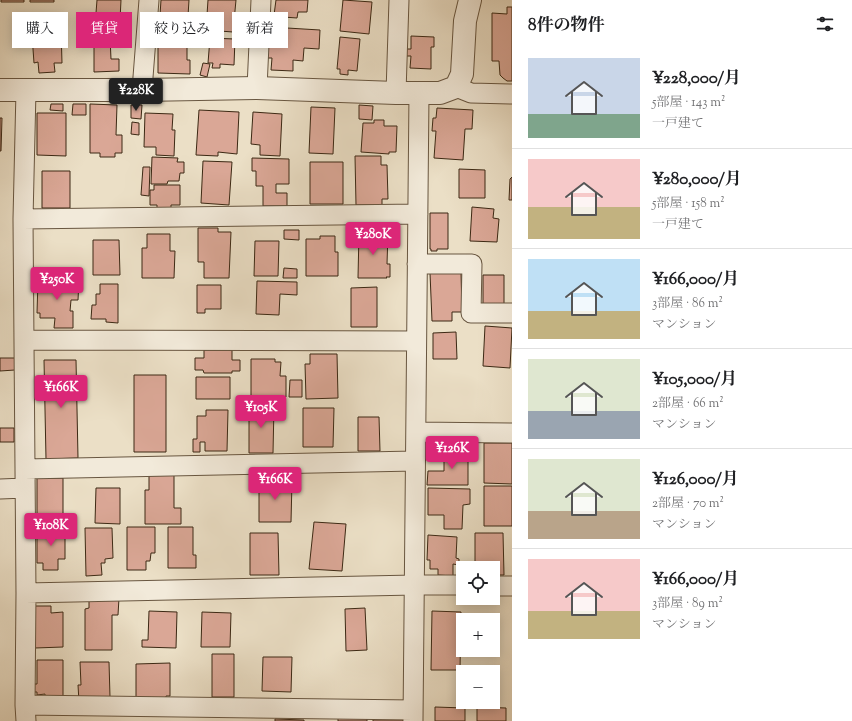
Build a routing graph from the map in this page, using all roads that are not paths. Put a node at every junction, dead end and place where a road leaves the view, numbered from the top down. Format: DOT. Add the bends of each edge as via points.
graph roads {
  1 [pos="149,0"];
  2 [pos="262,0"];
  3 [pos="399,0"];
  4 [pos="470,0"];
  5 [pos="456,86"];
  6 [pos="257,88"];
  7 [pos="0,90"];
  8 [pos="26,90"];
  9 [pos="142,90"];
  10 [pos="396,93"];
  11 [pos="419,93"];
  12 [pos="512,94"];
  13 [pos="418,214"];
  14 [pos="23,219"];
  15 [pos="417,264"];
  16 [pos="512,313"];
  17 [pos="24,340"];
  18 [pos="416,341"];
  19 [pos="416,432"];
  20 [pos="512,433"];
  21 [pos="415,461"];
  22 [pos="25,469"];
  23 [pos="25,488"];
  24 [pos="0,489"];
  25 [pos="414,585"];
  26 [pos="456,586"];
  27 [pos="500,586"];
  28 [pos="512,586"];
  29 [pos="26,593"];
  30 [pos="26,713"];
  31 [pos="311,715"];
  32 [pos="413,716"];
  1 -- 9 [label="street"];
  2 -- 6 [label="street"];
  3 -- 10 [label="street"];
  4 -- 5 [label="street" via="465,21 462,74"];
  5 -- 11 [label="street" via="440,93"];
  5 -- 12 [label="street" via="471,93"];
  6 -- 9 [label="street"];
  6 -- 10 [label="street"];
  7 -- 8 [label="street"];
  8 -- 9 [label="street"];
  8 -- 14 [label="street"];
  10 -- 11 [label="street"];
  11 -- 13 [label="street"];
  13 -- 14 [label="street"];
  13 -- 15 [label="street"];
  14 -- 17 [label="street"];
  15 -- 16 [label="street" via="472,264 471,312"];
  15 -- 18 [label="street"];
  17 -- 18 [label="street"];
  17 -- 22 [label="street"];
  18 -- 19 [label="street"];
  19 -- 20 [label="street"];
  19 -- 21 [label="street"];
  21 -- 22 [label="street"];
  21 -- 25 [label="street"];
  22 -- 23 [label="street"];
  23 -- 24 [label="street"];
  23 -- 29 [label="street"];
  25 -- 26 [label="street"];
  25 -- 29 [label="street"];
  25 -- 32 [label="street"];
  27 -- 28 [label="street"];
  29 -- 30 [label="street"];
  30 -- 31 [label="street"];
  31 -- 32 [label="street"];
}
